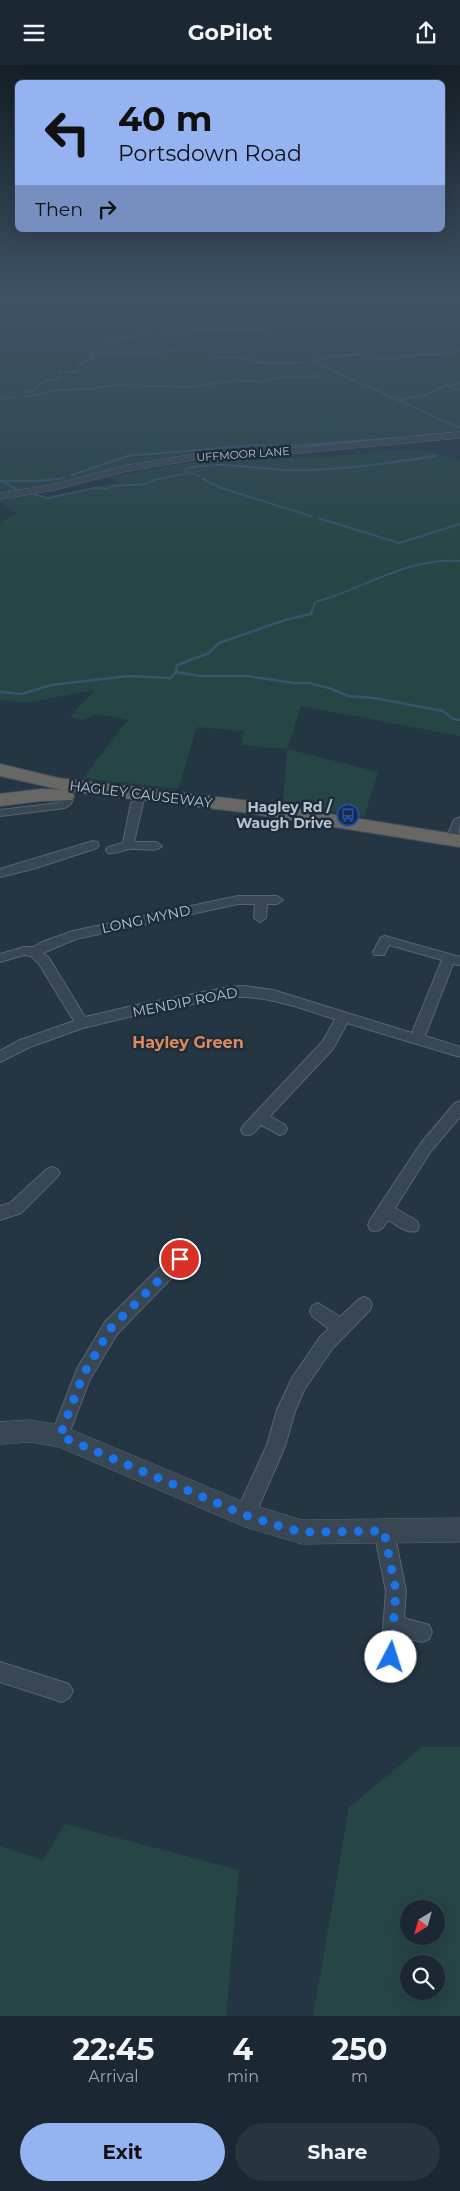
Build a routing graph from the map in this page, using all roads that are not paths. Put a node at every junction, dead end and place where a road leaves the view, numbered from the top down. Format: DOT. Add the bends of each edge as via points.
graph roads {
  1 [pos="460,435"];
  2 [pos="0,496"];
  3 [pos="0,770"];
  4 [pos="0,778"];
  5 [pos="0,786"];
  6 [pos="69,796"];
  7 [pos="0,800"];
  8 [pos="136,803"];
  9 [pos="0,813"];
  10 [pos="460,820"];
  11 [pos="457,844"];
  12 [pos="93,845"];
  13 [pos="128,845"];
  14 [pos="156,846"];
  15 [pos="112,850"];
  16 [pos="0,873"];
  17 [pos="261,900"];
  18 [pos="277,901"];
  19 [pos="260,918"];
  20 [pos="35,952"];
  21 [pos="379,952"];
  22 [pos="0,958"];
  23 [pos="454,960"];
  24 [pos="343,1017"];
  25 [pos="82,1023"];
  26 [pos="417,1038"];
  27 [pos="460,1051"];
  28 [pos="0,1057"];
  29 [pos="460,1107"];
  30 [pos="260,1117"];
  31 [pos="280,1129"];
  32 [pos="248,1130"];
  33 [pos="52,1173"];
  34 [pos="386,1211"];
  35 [pos="0,1213"];
  36 [pos="376,1225"];
  37 [pos="411,1225"];
  38 [pos="180,1259"];
  39 [pos="364,1305"];
  40 [pos="318,1311"];
  41 [pos="340,1327"];
  42 [pos="0,1433"];
  43 [pos="60,1436"];
  44 [pos="245,1515"];
  45 [pos="384,1531"];
  46 [pos="460,1531"];
  47 [pos="393,1625"];
  48 [pos="422,1632"];
  49 [pos="391,1657"];
  50 [pos="0,1672"];
  51 [pos="62,1691"];
  1 -- 2 [label="street, UFFMOOR LANE" via="290,451 211,454"];
  3 -- 11 [label="highway, HAGLEY CAUSEWAY" via="58,784 242,806"];
  4 -- 5 [label="highway"];
  6 -- 7 [label="highway, HAGLEY CAUSEWAY" via="41,795"];
  6 -- 8 [label="highway, HAGLEY CAUSEWAY"];
  6 -- 9 [label="street" via="61,806"];
  8 -- 11 [label="highway, HAGLEY CAUSEWAY" via="388,839"];
  8 -- 13 [label="street"];
  10 -- 11 [label="street"];
  12 -- 16 [label="street"];
  13 -- 14 [label="street"];
  13 -- 15 [label="street"];
  17 -- 18 [label="street, LONG MYND"];
  17 -- 19 [label="street"];
  17 -- 20 [label="street, LONG MYND" via="238,900 73,935"];
  20 -- 22 [label="street, LONG MYND" via="24,951"];
  20 -- 25 [label="street" via="44,961"];
  21 -- 23 [label="street" via="384,940"];
  23 -- 26 [label="street"];
  24 -- 25 [label="street, MENDIP ROAD" via="275,994 247,990"];
  24 -- 26 [label="street, MENDIP ROAD"];
  24 -- 30 [label="street" via="328,1045"];
  25 -- 28 [label="street, MENDIP ROAD" via="42,1036"];
  26 -- 27 [label="street, MENDIP ROAD"];
  29 -- 34 [label="street" via="426,1147"];
  30 -- 31 [label="street"];
  30 -- 32 [label="street"];
  33 -- 35 [label="street" via="14,1208"];
  34 -- 36 [label="street"];
  34 -- 37 [label="street"];
  38 -- 43 [label="street" via="111,1328 83,1375"];
  39 -- 41 [label="street"];
  40 -- 41 [label="street"];
  41 -- 44 [label="street" via="298,1384 286,1410 276,1446"];
  42 -- 43 [label="street" via="30,1431"];
  43 -- 44 [label="street"];
  44 -- 45 [label="street" via="302,1532"];
  45 -- 46 [label="street"];
  45 -- 47 [label="street" via="396,1591"];
  47 -- 48 [label="street"];
  47 -- 49 [label="street"];
  50 -- 51 [label="street"];
}
